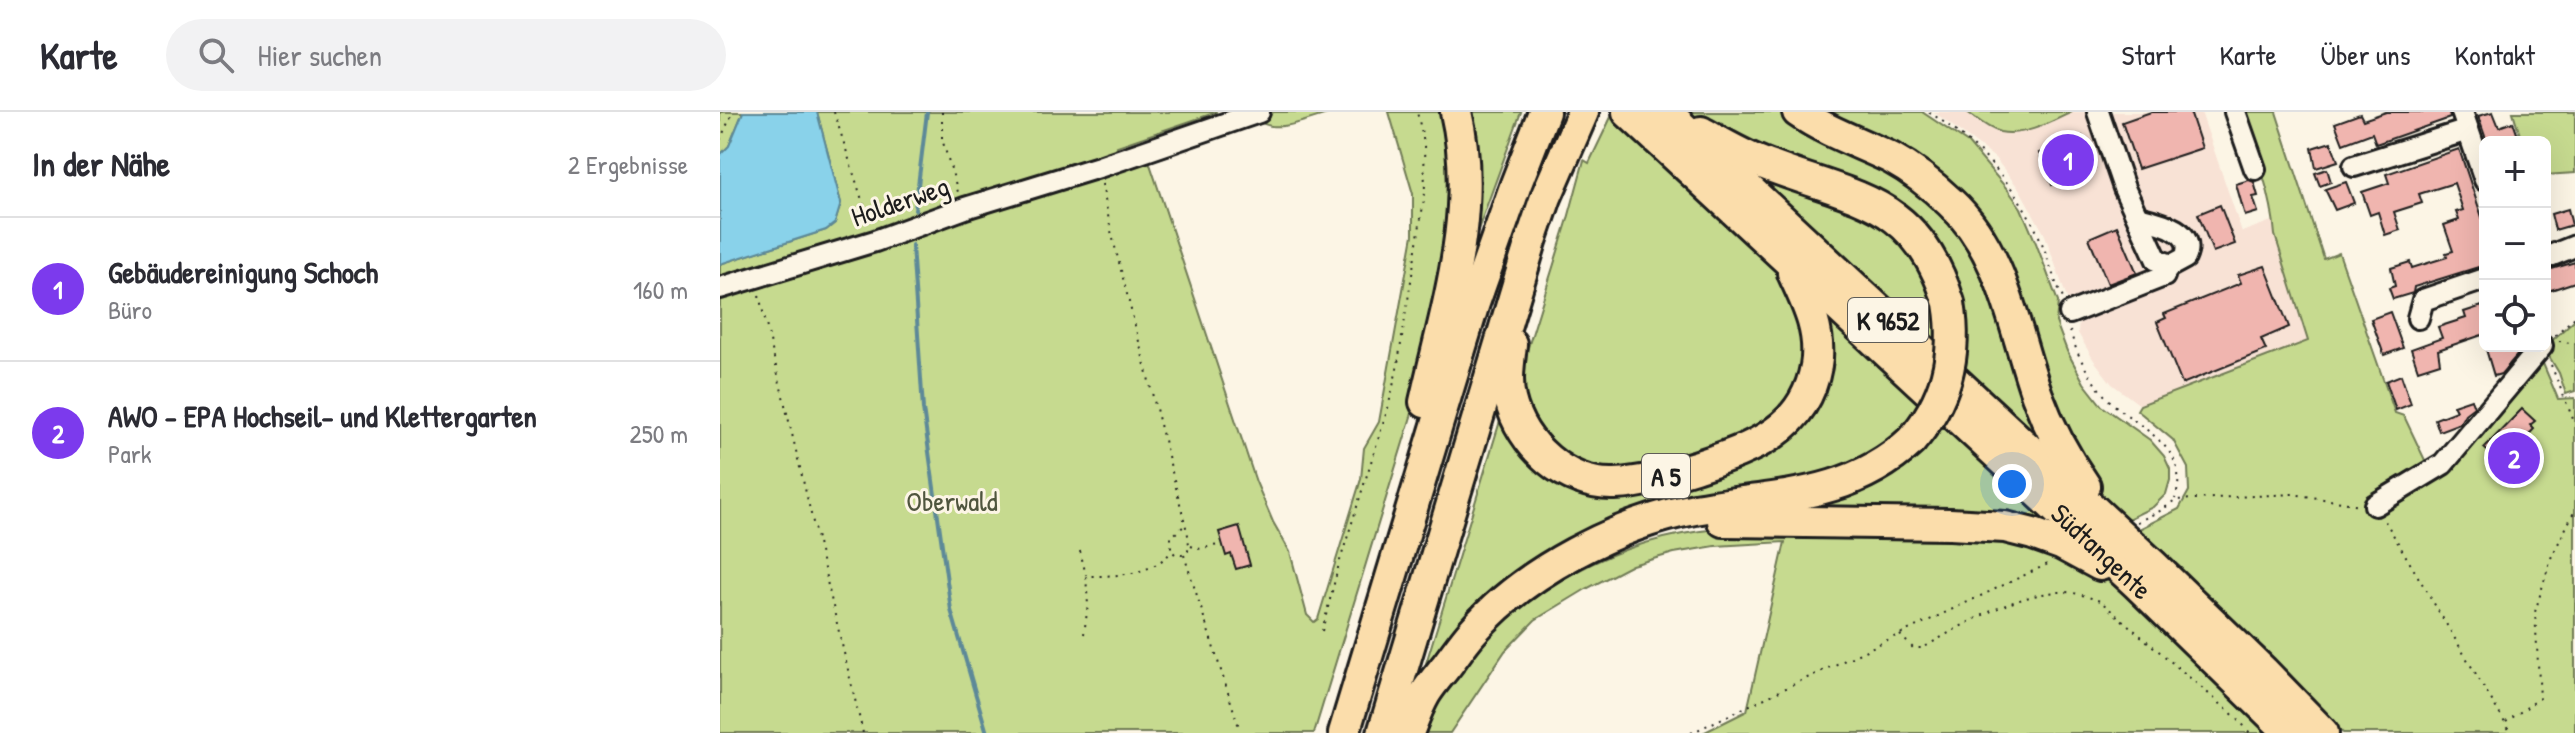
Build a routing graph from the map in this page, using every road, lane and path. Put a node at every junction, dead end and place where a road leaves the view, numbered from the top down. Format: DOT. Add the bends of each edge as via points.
graph roads {
  1 [pos="733,112"];
  2 [pos="834,112"];
  3 [pos="942,112"];
  4 [pos="1259,112"];
  5 [pos="1417,112"];
  6 [pos="1456,112"];
  7 [pos="1544,112"];
  8 [pos="1628,112"];
  9 [pos="1798,112"];
  10 [pos="1929,112"];
  11 [pos="2098,112"];
  12 [pos="2235,112"];
  13 [pos="1667,113"];
  14 [pos="1581,117"];
  15 [pos="2465,121"];
  16 [pos="720,140"];
  17 [pos="2479,162"];
  18 [pos="2354,166"];
  19 [pos="1099,167"];
  20 [pos="2255,169"];
  21 [pos="965,208"];
  22 [pos="2138,217"];
  23 [pos="875,241"];
  24 [pos="2575,246"];
  25 [pos="2551,256"];
  26 [pos="1788,260"];
  27 [pos="2167,265"];
  28 [pos="755,278"];
  29 [pos="2482,280"];
  30 [pos="1517,287"];
  31 [pos="720,288"];
  32 [pos="2069,309"];
  33 [pos="2575,317"];
  34 [pos="2418,318"];
  35 [pos="2551,339"];
  36 [pos="2551,341"];
  37 [pos="2575,344"];
  38 [pos="2551,350"];
  39 [pos="2540,352"];
  40 [pos="2575,424"];
  41 [pos="1421,484"];
  42 [pos="2175,500"];
  43 [pos="2375,505"];
  44 [pos="2162,510"];
  45 [pos="2575,510"];
  46 [pos="2110,525"];
  47 [pos="1184,526"];
  48 [pos="1633,528"];
  49 [pos="1190,545"];
  50 [pos="1218,545"];
  51 [pos="1080,551"];
  52 [pos="1172,551"];
  53 [pos="1184,554"];
  54 [pos="2037,569"];
  55 [pos="1086,576"];
  56 [pos="2137,584"];
  57 [pos="1322,631"];
  58 [pos="1084,634"];
  59 [pos="1900,635"];
  60 [pos="2505,723"];
  61 [pos="1239,727"];
  62 [pos="863,733"];
  63 [pos="1344,733"];
  64 [pos="1383,733"];
  65 [pos="1408,733"];
  66 [pos="1691,733"];
  67 [pos="2250,733"];
  68 [pos="2290,733"];
  69 [pos="2323,733"];
  70 [pos="2511,733"];
  1 -- 16 [label="path"];
  2 -- 23 [label="path"];
  3 -- 21 [label="path" via="946,157"];
  4 -- 19 [label="street, Holderweg"];
  5 -- 57 [label="path" via="1425,193 1397,369"];
  6 -- 41 [label="highway" via="1464,158 1463,207 1425,401"];
  7 -- 41 [label="highway" via="1474,303"];
  8 -- 26 [label="highway, Südtangente / K 9652"];
  9 -- 46 [label="highway" via="1911,170 1968,223 2010,307 2051,431"];
  10 -- 32 [label="path" via="1976,146 2012,190 2040,239"];
  11 -- 22 [label="street"];
  12 -- 20 [label="street"];
  13 -- 46 [label="highway, Südtangente / K 9652"];
  13 -- 48 [label="highway, K 9652, bridge" via="1760,163 1853,193 1889,213 1916,238 1938,270 1953,330 1949,373 1936,407 1911,441 1874,470 1832,487 1679,512"];
  14 -- 30 [label="highway, A 5" via="1546,197"];
  15 -- 17 [label="street"];
  15 -- 18 [label="street"];
  19 -- 21 [label="street, Holderweg"];
  19 -- 47 [label="path"];
  21 -- 23 [label="street, Holderweg"];
  22 -- 27 [label="street" via="2157,260"];
  22 -- 27 [label="street" via="2181,233 2187,241 2185,258"];
  23 -- 28 [label="street, Holderweg"];
  24 -- 25 [label="street"];
  26 -- 30 [label="highway, A 5" via="1815,327 1818,351 1810,388 1792,418 1746,450 1671,475 1612,484 1582,479 1554,465 1520,425 1510,399 1508,372"];
  26 -- 56 [label="highway, Südtangente / K 9652"];
  27 -- 32 [label="street" via="2164,276"];
  28 -- 31 [label="street, Holderweg"];
  28 -- 62 [label="path"];
  29 -- 34 [label="street" via="2423,300"];
  30 -- 64 [label="highway, A 5"];
  32 -- 42 [label="path" via="2070,330 2086,368 2114,404 2158,438 2177,466"];
  33 -- 35 [label="path"];
  36 -- 37 [label="path"];
  38 -- 40 [label="path"];
  39 -- 43 [label="street" via="2443,464"];
  41 -- 63 [label="highway"];
  42 -- 43 [label="path" via="2293,494"];
  42 -- 44 [label="path"];
  43 -- 60 [label="path"];
  45 -- 60 [label="path" via="2551,558 2535,612 2540,698"];
  46 -- 69 [label="highway, Südtangente / K 9652"];
  47 -- 49 [label="path"];
  47 -- 52 [label="path" via="1171,537"];
  48 -- 56 [label="highway" via="1750,521 2005,527 2061,544"];
  48 -- 65 [label="highway" via="1569,557 1505,601 1474,630 1425,694"];
  49 -- 50 [label="path"];
  49 -- 53 [label="path"];
  51 -- 55 [label="path"];
  52 -- 53 [label="path"];
  52 -- 55 [label="path" via="1146,571"];
  53 -- 61 [label="path"];
  54 -- 59 [label="path"];
  55 -- 58 [label="path"];
  56 -- 68 [label="highway, Südtangente"];
  59 -- 66 [label="path"];
  59 -- 67 [label="path" via="1913,648 1923,648 2000,608 2046,594 2076,593 2100,601"];
  60 -- 70 [label="path"];
}
